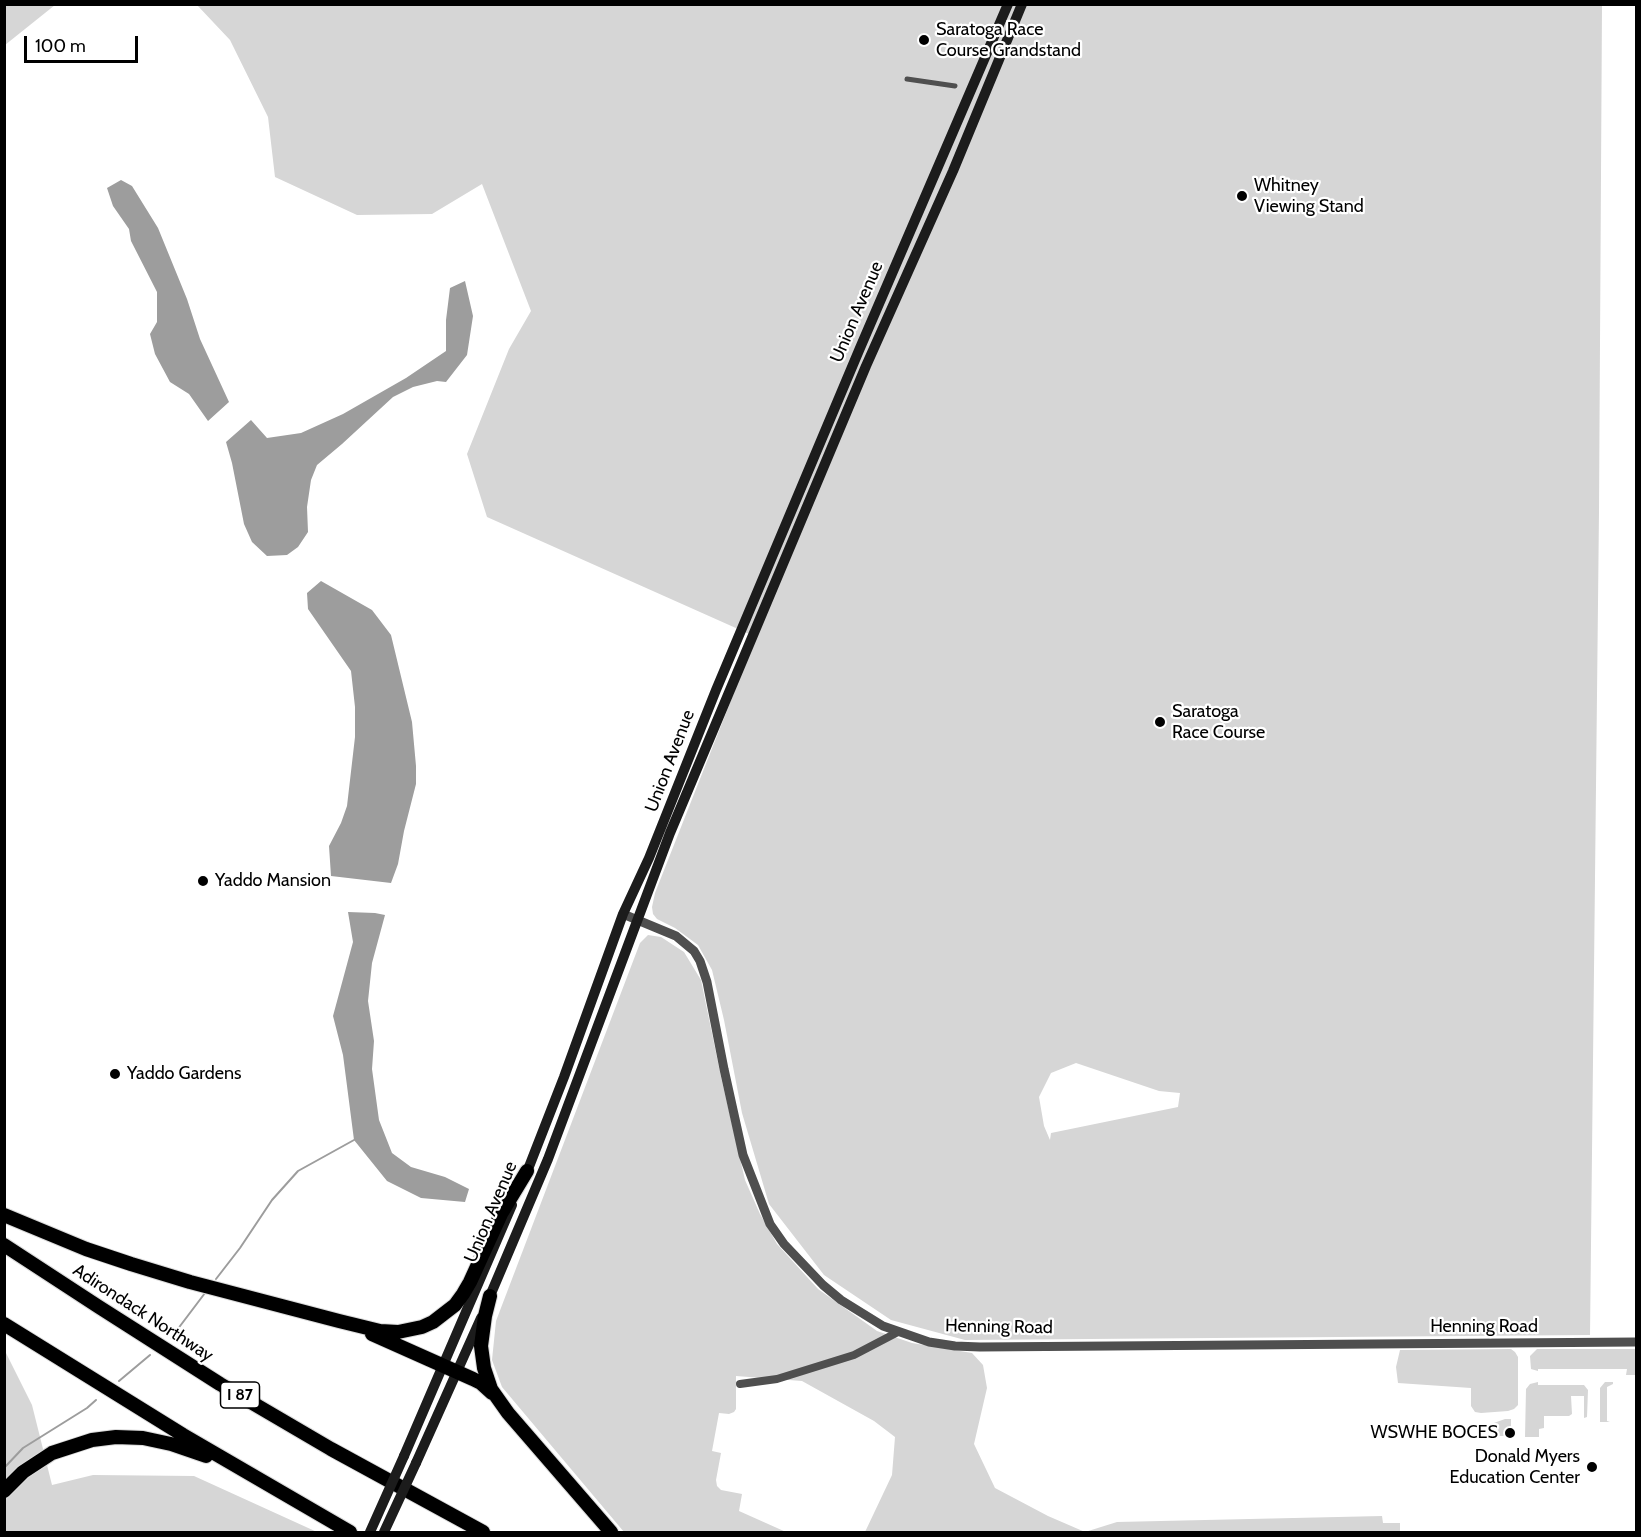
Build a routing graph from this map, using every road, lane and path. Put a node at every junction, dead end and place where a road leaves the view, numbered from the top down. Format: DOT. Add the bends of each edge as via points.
graph roads {
  1 [pos="1022,4"];
  2 [pos="1005,6"];
  3 [pos="907,79"];
  4 [pos="955,86"];
  5 [pos="623,914"];
  6 [pos="637,920"];
  7 [pos="527,1171"];
  8 [pos="4,1215"];
  9 [pos="4,1245"];
  10 [pos="490,1296"];
  11 [pos="339,1321"];
  12 [pos="4,1324"];
  13 [pos="898,1332"];
  14 [pos="1636,1342"];
  15 [pos="443,1366"];
  16 [pos="458,1372"];
  17 [pos="740,1384"];
  18 [pos="499,1401"];
  19 [pos="241,1470"];
  20 [pos="4,1491"];
  21 [pos="350,1533"];
  22 [pos="370,1533"];
  23 [pos="384,1533"];
  24 [pos="483,1533"];
  25 [pos="611,1533"];
  1 -- 6 [label="main road, Union Avenue" via="839,431"];
  2 -- 5 [label="main road, Union Avenue" via="716,690 650,858"];
  3 -- 4 [label="street"];
  5 -- 6 [label="street, Henning Road"];
  5 -- 7 [label="main road, Union Avenue"];
  6 -- 10 [label="main road, Union Avenue" via="548,1159"];
  6 -- 13 [label="street, Henning Road" via="676,936 700,961 743,1155 770,1224 823,1286 860,1313"];
  7 -- 11 [label="highway" via="501,1214 464,1294 443,1315 422,1327 398,1332"];
  7 -- 15 [label="main road, Union Avenue"];
  8 -- 11 [label="highway" via="131,1264"];
  9 -- 24 [label="highway, Adirondack Northway / I 87" via="220,1384"];
  10 -- 16 [label="main road, Union Avenue"];
  10 -- 18 [label="highway" via="482,1358 487,1381"];
  11 -- 15 [label="highway"];
  12 -- 19 [label="highway"];
  13 -- 14 [label="street, Henning Road" via="955,1346 980,1347"];
  13 -- 17 [label="street" via="854,1355 777,1379"];
  15 -- 16 [label="highway"];
  15 -- 22 [label="main road, Union Avenue, bridge"];
  16 -- 18 [label="highway" via="481,1383"];
  16 -- 23 [label="main road, Union Avenue, bridge"];
  18 -- 25 [label="highway"];
  19 -- 20 [label="highway" via="162,1442 104,1437 52,1453 23,1472"];
  19 -- 21 [label="highway"];
}
